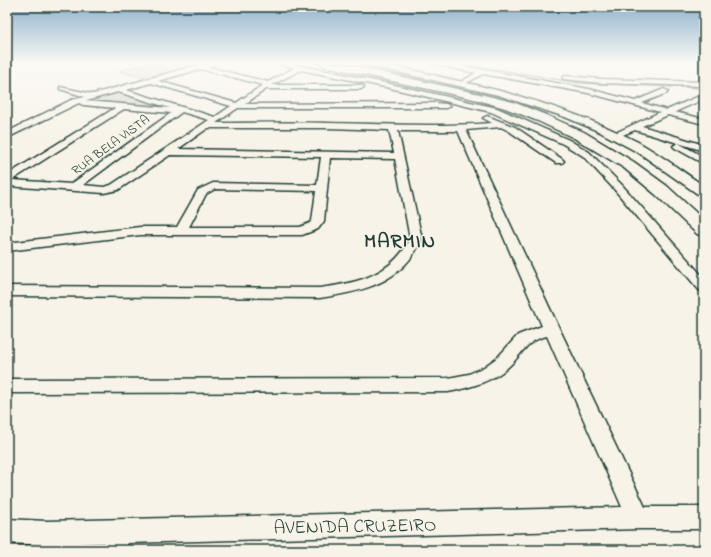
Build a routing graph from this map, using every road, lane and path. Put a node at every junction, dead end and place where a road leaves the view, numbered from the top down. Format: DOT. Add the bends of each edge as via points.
graph roads {
  1 [pos="66,89"];
  2 [pos="124,89"];
  3 [pos="179,89"];
  4 [pos="263,89"];
  5 [pos="403,89"];
  6 [pos="444,89"];
  7 [pos="480,89"];
  8 [pos="578,89"];
  9 [pos="120,90"];
  10 [pos="664,91"];
  11 [pos="94,96"];
  12 [pos="701,99"];
  13 [pos="74,102"];
  14 [pos="634,104"];
  15 [pos="123,106"];
  16 [pos="238,106"];
  17 [pos="180,110"];
  18 [pos="667,112"];
  19 [pos="216,120"];
  20 [pos="704,122"];
  21 [pos="505,124"];
  22 [pos="206,126"];
  23 [pos="635,127"];
  24 [pos="392,128"];
  25 [pos="461,128"];
  26 [pos="656,133"];
  27 [pos="7,135"];
  28 [pos="615,135"];
  29 [pos="700,146"];
  30 [pos="683,149"];
  31 [pos="168,152"];
  32 [pos="326,154"];
  33 [pos="398,156"];
  34 [pos="559,161"];
  35 [pos="704,161"];
  36 [pos="7,179"];
  37 [pos="7,183"];
  38 [pos="74,187"];
  39 [pos="322,188"];
  40 [pos="704,192"];
  41 [pos="704,230"];
  42 [pos="180,231"];
  43 [pos="7,247"];
  44 [pos="704,287"];
  45 [pos="7,291"];
  46 [pos="552,330"];
  47 [pos="7,386"];
  48 [pos="639,518"];
  49 [pos="704,518"];
  50 [pos="7,531"];
  51 [pos="116,541"];
  1 -- 11 [label="street"];
  2 -- 9 [label="street"];
  3 -- 16 [label="street"];
  4 -- 16 [label="street"];
  5 -- 44 [label="street" via="494,110 566,142 586,154 618,187"];
  6 -- 41 [label="highway" via="509,105 579,135 629,165 661,190"];
  7 -- 28 [label="street" via="534,103"];
  8 -- 14 [label="street"];
  9 -- 11 [label="street"];
  9 -- 17 [label="street"];
  10 -- 14 [label="street"];
  11 -- 13 [label="street"];
  12 -- 18 [label="street"];
  13 -- 15 [label="street"];
  13 -- 27 [label="street"];
  14 -- 18 [label="street"];
  15 -- 17 [label="street"];
  15 -- 36 [label="street"];
  16 -- 19 [label="street"];
  16 -- 21 [label="street" via="436,105"];
  17 -- 19 [label="street"];
  17 -- 38 [label="street, RUA BELA VISTA"];
  18 -- 20 [label="street"];
  18 -- 23 [label="street"];
  19 -- 22 [label="street"];
  21 -- 25 [label="street"];
  21 -- 34 [label="street"];
  22 -- 24 [label="street" via="335,125"];
  22 -- 31 [label="street"];
  23 -- 26 [label="street"];
  23 -- 28 [label="street"];
  24 -- 25 [label="street"];
  24 -- 33 [label="street"];
  25 -- 46 [label="street"];
  26 -- 29 [label="street"];
  26 -- 30 [label="street"];
  28 -- 40 [label="street" via="654,157"];
  29 -- 30 [label="street"];
  30 -- 35 [label="street"];
  31 -- 32 [label="street"];
  31 -- 38 [label="street" via="117,186 104,190"];
  32 -- 33 [label="street"];
  32 -- 39 [label="street"];
  33 -- 45 [label="street" via="416,239 400,264 384,275 361,285 320,293"];
  37 -- 38 [label="street"];
  39 -- 42 [label="street" via="213,186 202,192"];
  39 -- 42 [label="street" via="318,221 314,226 302,231"];
  42 -- 43 [label="street" via="128,232"];
  46 -- 47 [label="street" via="541,331 525,338 503,362 484,375 448,385"];
  46 -- 48 [label="street"];
  48 -- 49 [label="street, AVENIDA CRUZEIRO"];
  48 -- 51 [label="street, AVENIDA CRUZEIRO"];
  50 -- 51 [label="street, AVENIDA CRUZEIRO"];
}
